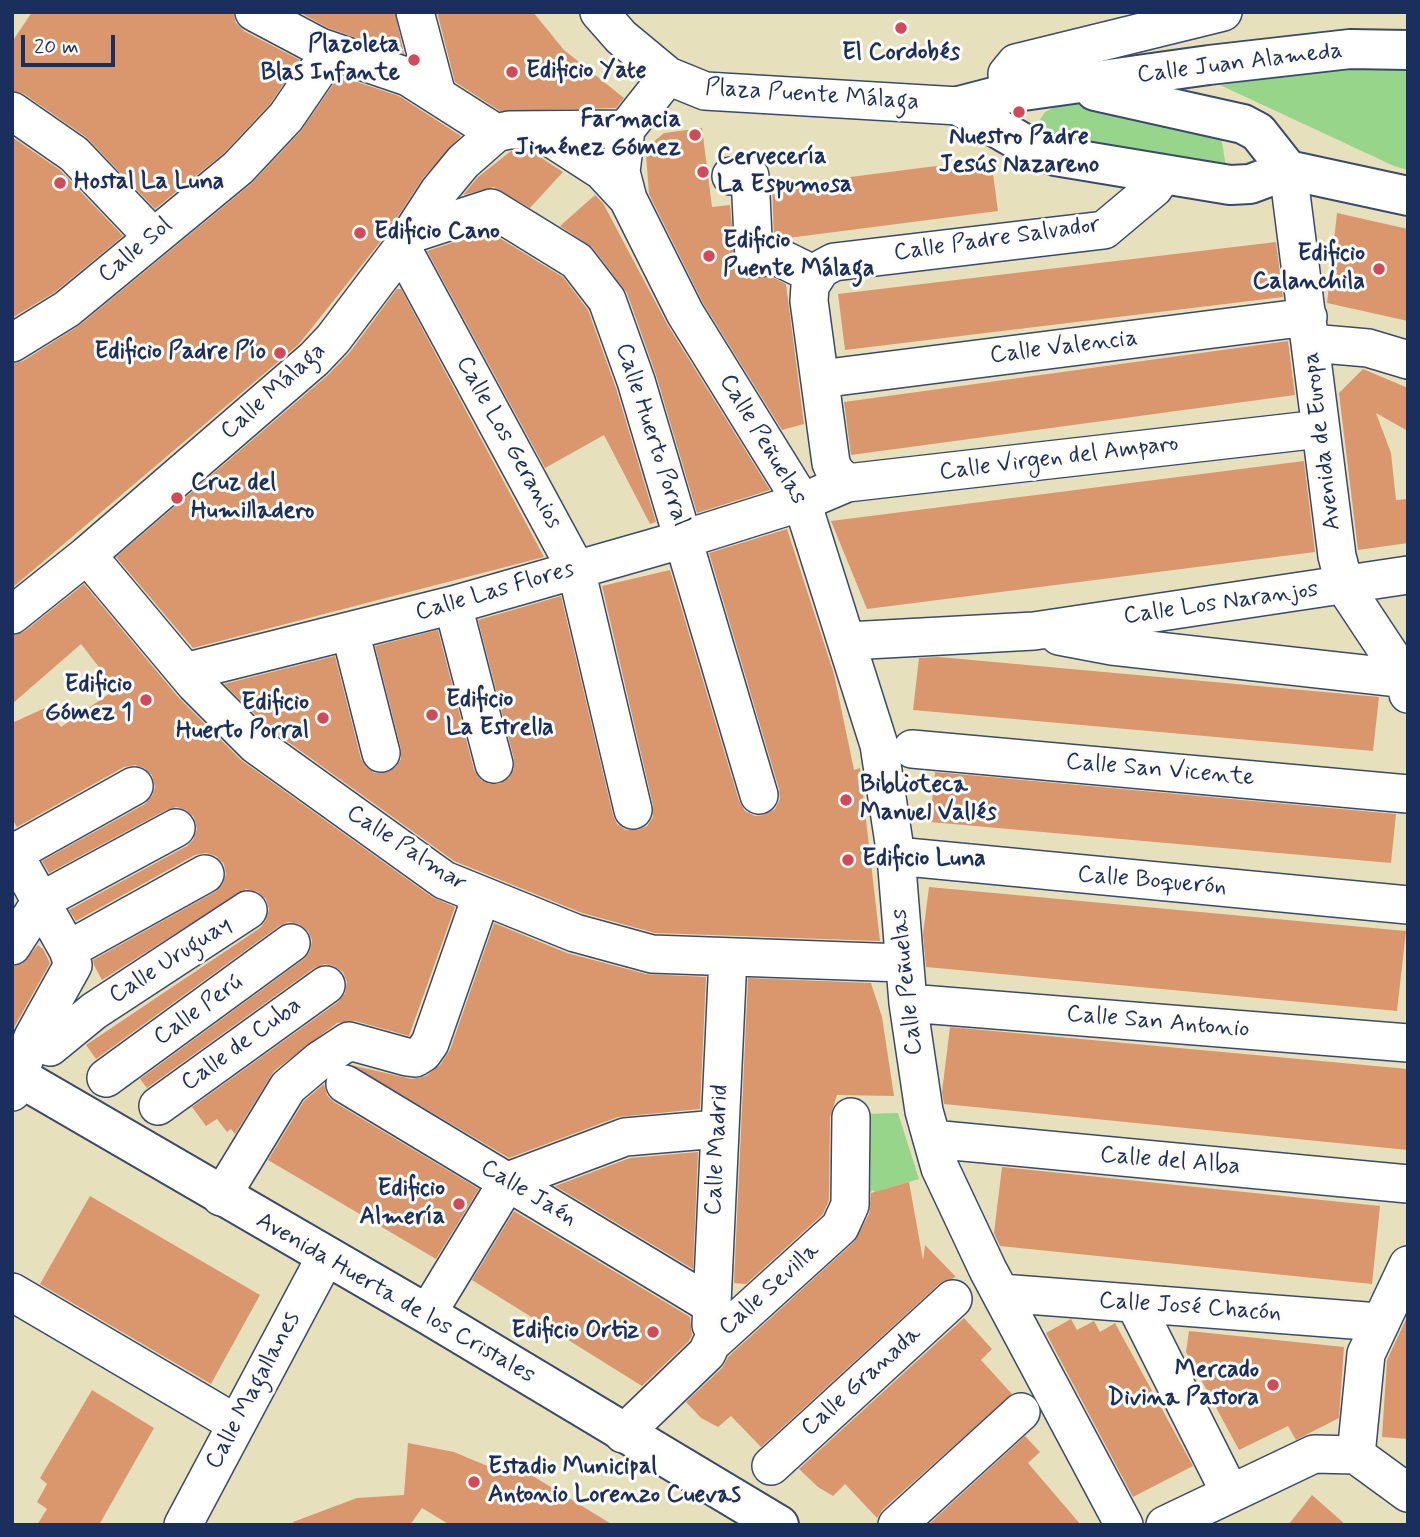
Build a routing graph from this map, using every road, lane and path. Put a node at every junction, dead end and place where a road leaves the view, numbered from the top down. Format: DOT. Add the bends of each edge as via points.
graph roads {
  1 [pos="254,12"];
  2 [pos="415,12"];
  3 [pos="599,12"];
  4 [pos="1223,12"];
  5 [pos="1408,50"];
  6 [pos="331,51"];
  7 [pos="668,76"];
  8 [pos="1073,86"];
  9 [pos="1009,93"];
  10 [pos="437,95"];
  11 [pos="960,106"];
  12 [pos="12,111"];
  13 [pos="626,129"];
  14 [pos="540,131"];
  15 [pos="496,133"];
  16 [pos="1028,146"];
  17 [pos="1288,170"];
  18 [pos="1163,174"];
  19 [pos="731,176"];
  20 [pos="1408,195"];
  21 [pos="628,199"];
  22 [pos="153,237"];
  23 [pos="406,241"];
  24 [pos="815,275"];
  25 [pos="1310,330"];
  26 [pos="12,343"];
  27 [pos="1408,360"];
  28 [pos="820,379"];
  29 [pos="1320,429"];
  30 [pos="846,483"];
  31 [pos="802,502"];
  32 [pos="684,539"];
  33 [pos="88,555"];
  34 [pos="576,569"];
  35 [pos="1408,575"];
  36 [pos="1345,587"];
  37 [pos="453,605"];
  38 [pos="12,615"];
  39 [pos="350,631"];
  40 [pos="1034,631"];
  41 [pos="848,641"];
  42 [pos="185,672"];
  43 [pos="1407,684"];
  44 [pos="912,749"];
  45 [pos="381,753"];
  46 [pos="494,764"];
  47 [pos="117,787"];
  48 [pos="1408,794"];
  49 [pos="759,796"];
  50 [pos="633,810"];
  51 [pos="176,828"];
  52 [pos="12,850"];
  53 [pos="896,856"];
  54 [pos="205,874"];
  55 [pos="481,897"];
  56 [pos="1408,905"];
  57 [pos="248,910"];
  58 [pos="35,917"];
  59 [pos="291,943"];
  60 [pos="68,950"];
  61 [pos="728,957"];
  62 [pos="903,963"];
  63 [pos="326,985"];
  64 [pos="908,1003"];
  65 [pos="1408,1043"];
  66 [pos="50,1047"];
  67 [pos="106,1078"];
  68 [pos="14,1080"];
  69 [pos="345,1084"];
  70 [pos="158,1106"];
  71 [pos="851,1117"];
  72 [pos="718,1129"];
  73 [pos="932,1139"];
  74 [pos="508,1181"];
  75 [pos="1408,1184"];
  76 [pos="221,1197"];
  77 [pos="325,1258"];
  78 [pos="1408,1265"];
  79 [pos="12,1292"];
  80 [pos="1001,1293"];
  81 [pos="953,1299"];
  82 [pos="710,1304"];
  83 [pos="1135,1304"];
  84 [pos="427,1314"];
  85 [pos="1379,1322"];
  86 [pos="711,1344"];
  87 [pos="1021,1412"];
  88 [pos="235,1423"];
  89 [pos="623,1434"];
  90 [pos="1356,1455"];
  91 [pos="771,1465"];
  92 [pos="1230,1493"];
  93 [pos="1408,1493"];
  94 [pos="183,1525"];
  95 [pos="779,1525"];
  96 [pos="897,1525"];
  97 [pos="1124,1525"];
  98 [pos="1165,1525"];
  1 -- 6 [label="street"];
  2 -- 10 [label="street"];
  3 -- 7 [label="street, Plaza Puente Málaga"];
  4 -- 9 [label="street" via="1016,63 1007,74"];
  5 -- 8 [label="street, Calle Juan Alameda" via="1337,51"];
  6 -- 10 [label="street" via="408,77"];
  6 -- 22 [label="street, Calle Sol" via="286,117 238,168"];
  7 -- 11 [label="street, Plaza Puente Málaga" via="687,86 733,94"];
  7 -- 13 [label="street"];
  8 -- 9 [label="street, Calle Juan Alameda"];
  8 -- 17 [label="street" via="1243,124 1258,132"];
  9 -- 11 [label="street, Calle Juan Alameda"];
  9 -- 16 [label="street"];
  10 -- 15 [label="street"];
  11 -- 16 [label="street"];
  12 -- 22 [label="street" via="74,154"];
  13 -- 14 [label="street"];
  13 -- 21 [label="street, Calle Peñuelas" via="621,172"];
  14 -- 15 [label="street"];
  14 -- 21 [label="street, Calle Peñuelas" via="602,171"];
  15 -- 23 [label="street, Calle Málaga" via="463,162"];
  16 -- 18 [label="street" via="1055,156"];
  17 -- 18 [label="street" via="1250,184 1230,185"];
  17 -- 20 [label="street"];
  17 -- 25 [label="street, Avenida de Europa"];
  18 -- 24 [label="street, Calle Padre Salvador" via="1154,188 1104,230 834,262"];
  19 -- 24 [label="street" via="750,176 754,258 776,256"];
  21 -- 31 [label="street, Calle Peñuelas" via="685,313"];
  22 -- 26 [label="street, Calle Sol" via="67,309"];
  23 -- 32 [label="street, Calle Huerto Porral" via="491,208 577,261 607,300"];
  23 -- 33 [label="street, Calle Málaga" via="314,359"];
  23 -- 34 [label="street, Calle Los Geranios"];
  24 -- 28 [label="street" via="810,301"];
  25 -- 27 [label="street, Calle Valencia"];
  25 -- 28 [label="street, Calle Valencia"];
  25 -- 29 [label="street, Avenida de Europa"];
  28 -- 30 [label="street" via="831,463"];
  29 -- 30 [label="street, Calle Virgen del Amparo"];
  29 -- 36 [label="street, Avenida de Europa"];
  30 -- 31 [label="street, Calle Virgen del Amparo"];
  31 -- 32 [label="street, Calle Las Flores"];
  31 -- 41 [label="street, Calle Peñuelas"];
  32 -- 34 [label="street, Calle Las Flores"];
  32 -- 49 [label="street, Calle Huerto Porral"];
  33 -- 38 [label="street, Calle Málaga"];
  33 -- 42 [label="street, Calle Palmar"];
  34 -- 37 [label="street, Calle Las Flores"];
  34 -- 50 [label="street, Calle Los Geranios"];
  35 -- 36 [label="street, Calle Los Naranjos"];
  36 -- 40 [label="street, Calle Los Naranjos"];
  36 -- 43 [label="street, Avenida de Europa"];
  37 -- 39 [label="street, Calle Las Flores"];
  37 -- 46 [label="street"];
  39 -- 42 [label="street, Calle Las Flores"];
  39 -- 45 [label="street"];
  40 -- 41 [label="street, Calle Los Naranjos"];
  40 -- 43 [label="street, Calle Los Naranjos" via="1112,646"];
  41 -- 53 [label="street, Calle Peñuelas" via="879,745"];
  42 -- 55 [label="street, Calle Palmar" via="256,745 444,880"];
  44 -- 48 [label="street, Calle San Vicente"];
  47 -- 52 [label="street" via="23,848"];
  51 -- 58 [label="street"];
  52 -- 58 [label="street"];
  53 -- 56 [label="street, Calle Boquerón"];
  53 -- 62 [label="street, Calle Peñuelas"];
  54 -- 60 [label="street"];
  55 -- 61 [label="street, Calle Palmar" via="617,946 652,954"];
  55 -- 76 [label="street" via="423,1052 407,1057 349,1041 320,1060 288,1087"];
  57 -- 66 [label="street, Calle Uruguay" via="94,1012"];
  58 -- 60 [label="street"];
  59 -- 67 [label="street, Calle Perú"];
  60 -- 68 [label="street" via="73,965 69,976"];
  61 -- 62 [label="street, Calle Palmar"];
  61 -- 72 [label="street, Calle Madrid"];
  62 -- 64 [label="street, Calle Peñuelas"];
  63 -- 70 [label="street, Calle de Cuba"];
  64 -- 65 [label="street, Calle San Antonio"];
  64 -- 73 [label="street, Calle Peñuelas"];
  68 -- 76 [label="street, Avenida Huerta de los Cristales"];
  69 -- 74 [label="street, Calle Jaén"];
  71 -- 86 [label="street, Calle Sevilla" via="850,1205 840,1227"];
  72 -- 74 [label="street" via="625,1137"];
  72 -- 82 [label="street, Calle Madrid"];
  73 -- 75 [label="street, Calle del Alba"];
  73 -- 80 [label="street, Calle Peñuelas" via="940,1168"];
  74 -- 82 [label="street, Calle Jaén"];
  74 -- 84 [label="street"];
  76 -- 77 [label="street, Avenida Huerta de los Cristales"];
  77 -- 84 [label="street, Avenida Huerta de los Cristales"];
  77 -- 88 [label="street, Calle Magallanes"];
  78 -- 85 [label="street"];
  79 -- 88 [label="street"];
  80 -- 83 [label="street, Calle José Chacón"];
  80 -- 97 [label="street, Calle Peñuelas"];
  81 -- 91 [label="street, Calle Granada"];
  82 -- 86 [label="street, Calle Madrid"];
  83 -- 85 [label="street, Calle José Chacón"];
  83 -- 92 [label="street"];
  84 -- 89 [label="street, Avenida Huerta de los Cristales"];
  85 -- 90 [label="street" via="1366,1354"];
  86 -- 89 [label="street, Calle Sevilla"];
  87 -- 96 [label="street"];
  88 -- 94 [label="street, Calle Magallanes"];
  89 -- 95 [label="street, Avenida Huerta de los Cristales"];
  90 -- 92 [label="street" via="1314,1454"];
  90 -- 93 [label="street"];
  92 -- 98 [label="street"];
}
